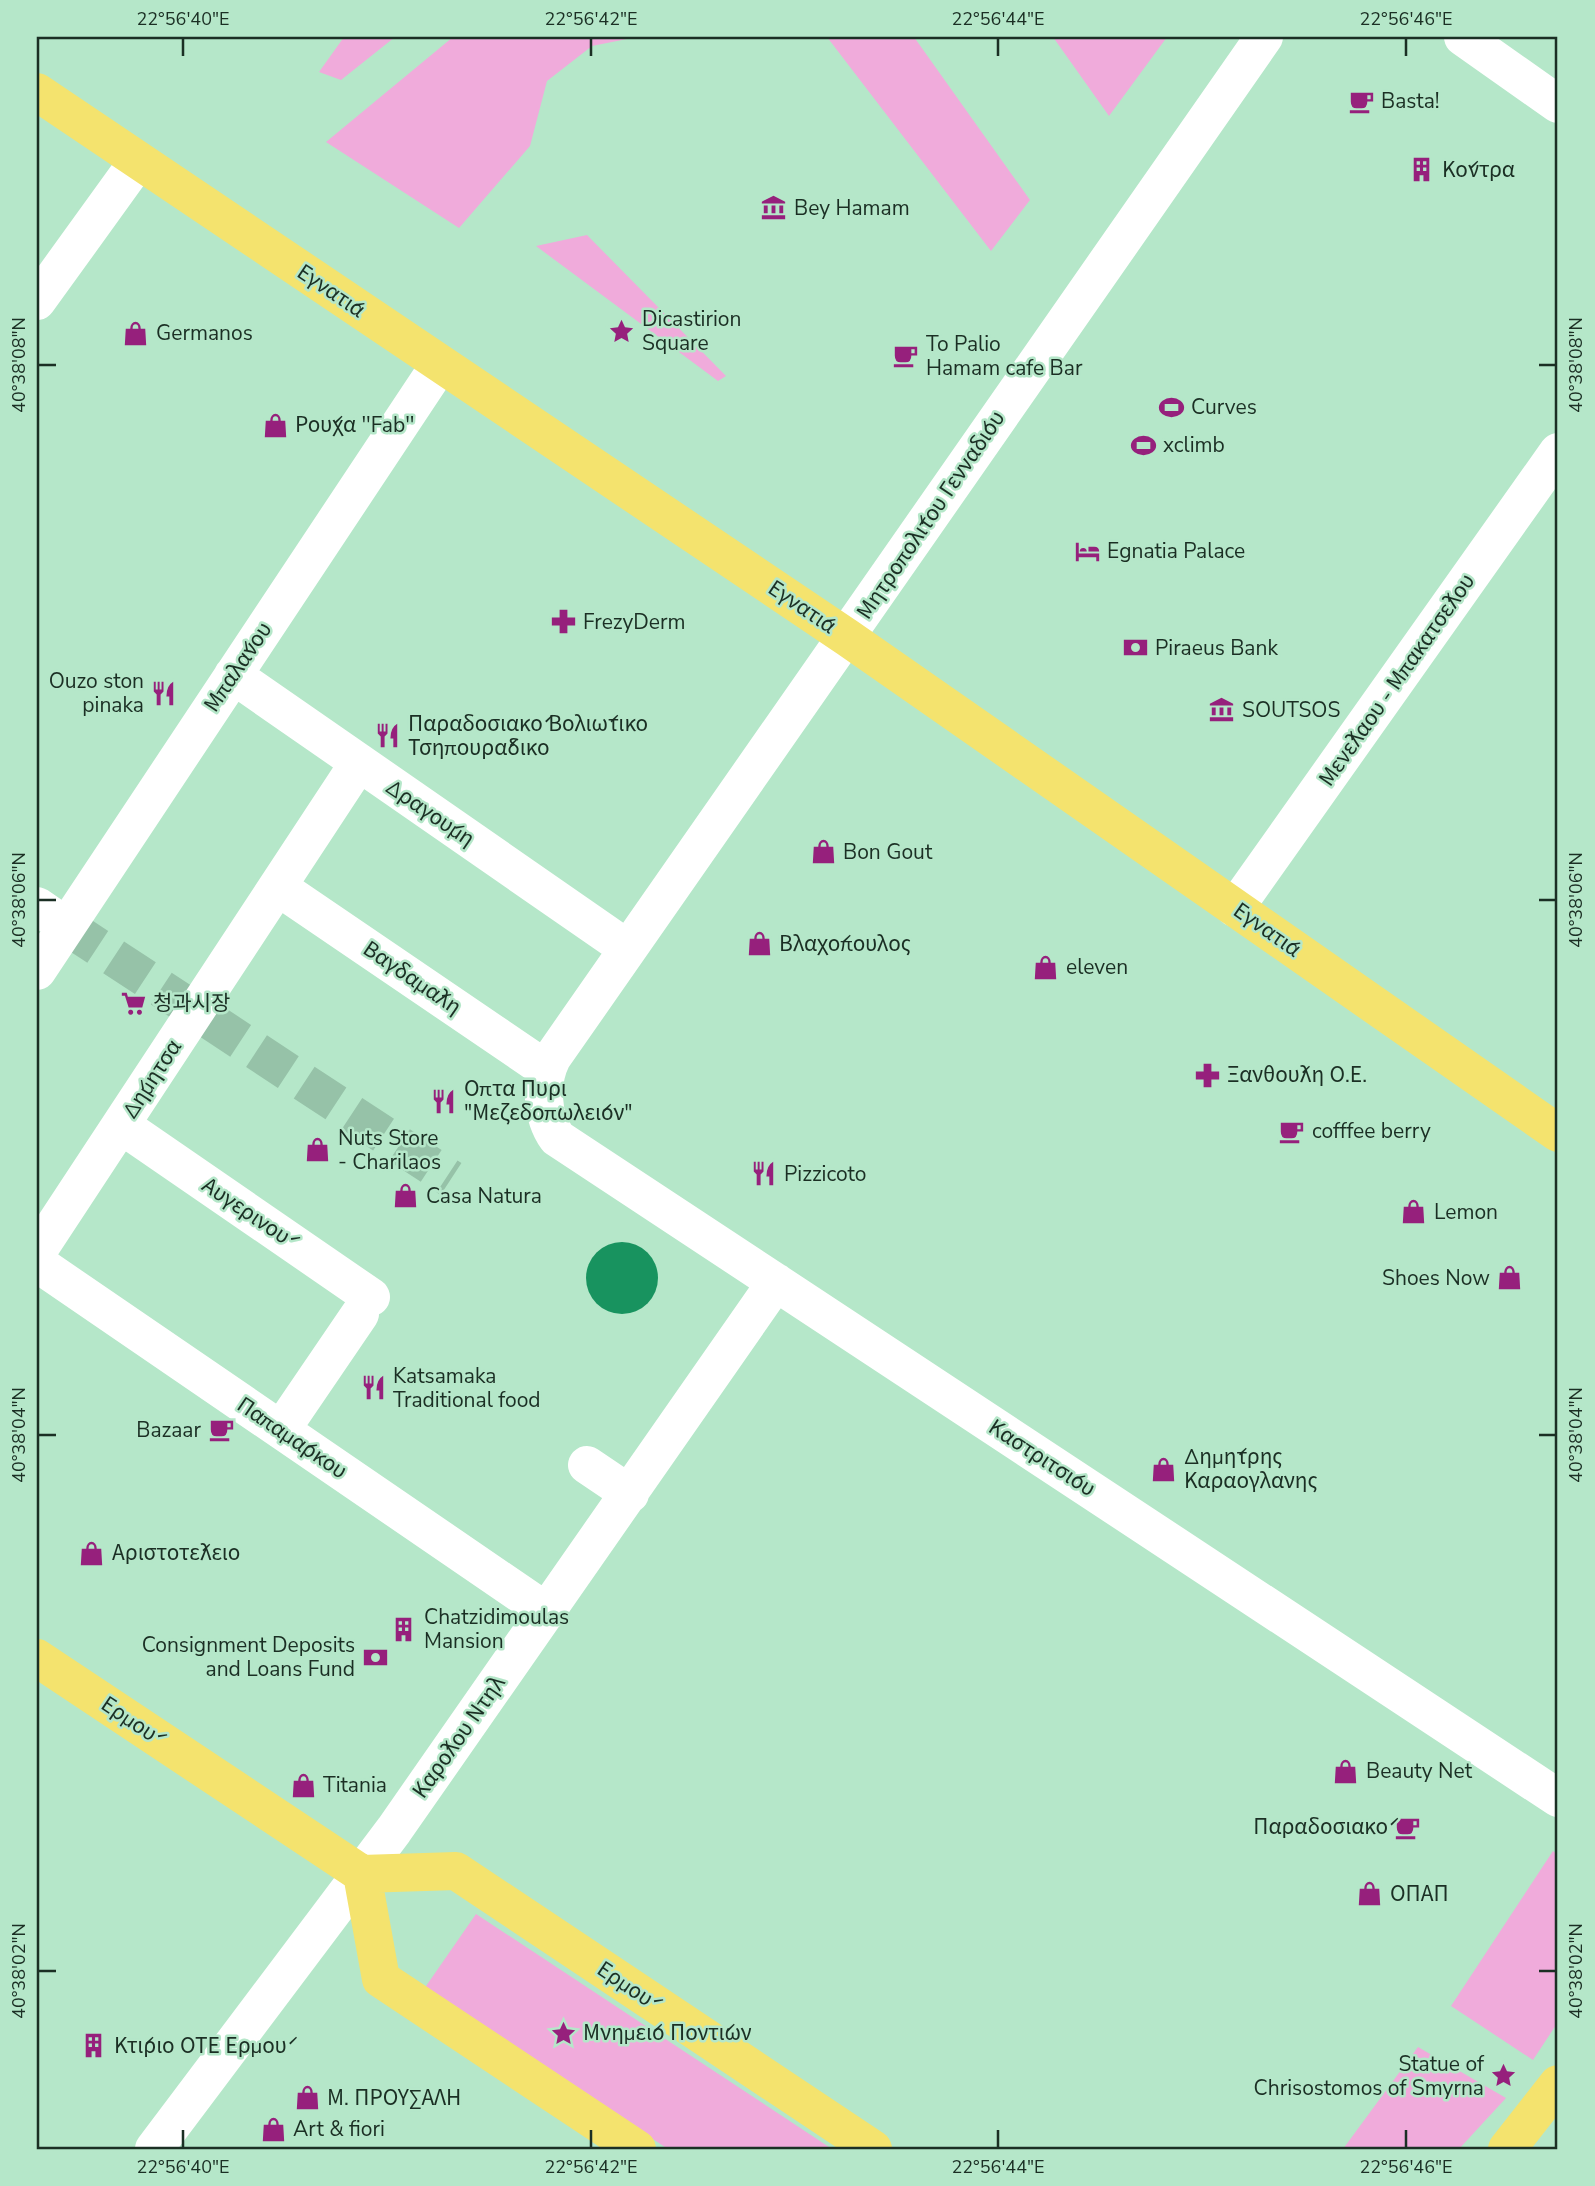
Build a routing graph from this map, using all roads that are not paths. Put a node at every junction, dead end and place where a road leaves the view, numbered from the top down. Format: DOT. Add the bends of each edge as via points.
graph roads {
  1 [pos="1264,37"];
  2 [pos="1463,37"];
  3 [pos="37,92"];
  4 [pos="1558,104"];
  5 [pos="138,161"];
  6 [pos="37,301"];
  7 [pos="440,364"];
  8 [pos="1558,452"];
  9 [pos="848,638"];
  10 [pos="233,674"];
  11 [pos="358,764"];
  12 [pos="278,887"];
  13 [pos="1235,908"];
  14 [pos="52,916"];
  15 [pos="628,949"];
  16 [pos="37,971"];
  17 [pos="546,1086"];
  18 [pos="121,1125"];
  19 [pos="1558,1133"];
  20 [pos="37,1252"];
  21 [pos="37,1263"];
  22 [pos="776,1282"];
  23 [pos="281,1430"];
  24 [pos="587,1465"];
  25 [pos="629,1494"];
  26 [pos="547,1612"];
  27 [pos="37,1658"];
  28 [pos="1558,1798"];
  29 [pos="362,1874"];
  30 [pos="1558,2084"];
  31 [pos="154,2149"];
  32 [pos="637,2149"];
  33 [pos="873,2149"];
  34 [pos="1507,2149"];
  1 -- 9 [label="street, Μητροπολίτου Γενναδίου"];
  2 -- 4 [label="street"];
  3 -- 5 [label="main road, Εγνατία"];
  5 -- 6 [label="street"];
  5 -- 7 [label="main road, Εγνατία"];
  7 -- 9 [label="main road, Εγνατία"];
  7 -- 10 [label="street, Μπαλάνου"];
  8 -- 13 [label="street, Μενέλαου - Μπακατσέλου"];
  9 -- 13 [label="main road, Εγνατία"];
  9 -- 15 [label="street, Μητροπολίτου Γενναδίου"];
  10 -- 11 [label="street, Δραγούμη"];
  10 -- 14 [label="street, Μπαλάνου"];
  11 -- 12 [label="street, Δήμητσα"];
  11 -- 15 [label="street, Δραγούμη"];
  12 -- 17 [label="street, Βαγδαμάλη"];
  12 -- 18 [label="street, Δήμητσα"];
  13 -- 19 [label="main road, Εγνατία"];
  14 -- 16 [label="street, Μπαλάνου"];
  15 -- 17 [label="street, Μητροπολίτου Γενναδίου"];
  17 -- 22 [label="street, Καστριτσίου" via="550,1125 557,1138"];
  18 -- 20 [label="street, Δήμητσα"];
  18 -- 23 [label="street, Αυγερινού" via="366,1306"];
  21 -- 23 [label="street, Παπαμάρκου"];
  22 -- 25 [label="street, Καρόλου Ντηλ"];
  22 -- 28 [label="street, Καστριτσίου"];
  23 -- 26 [label="street, Παπαμάρκου"];
  24 -- 25 [label="street"];
  25 -- 26 [label="street, Καρόλου Ντηλ"];
  26 -- 29 [label="street, Καρόλου Ντηλ"];
  27 -- 29 [label="main road, Ερμού"];
  29 -- 31 [label="street, Καρόλου Ντηλ"];
  29 -- 32 [label="main road" via="381,1979"];
  29 -- 33 [label="main road, Ερμού" via="456,1871"];
  30 -- 34 [label="main road"];
}
